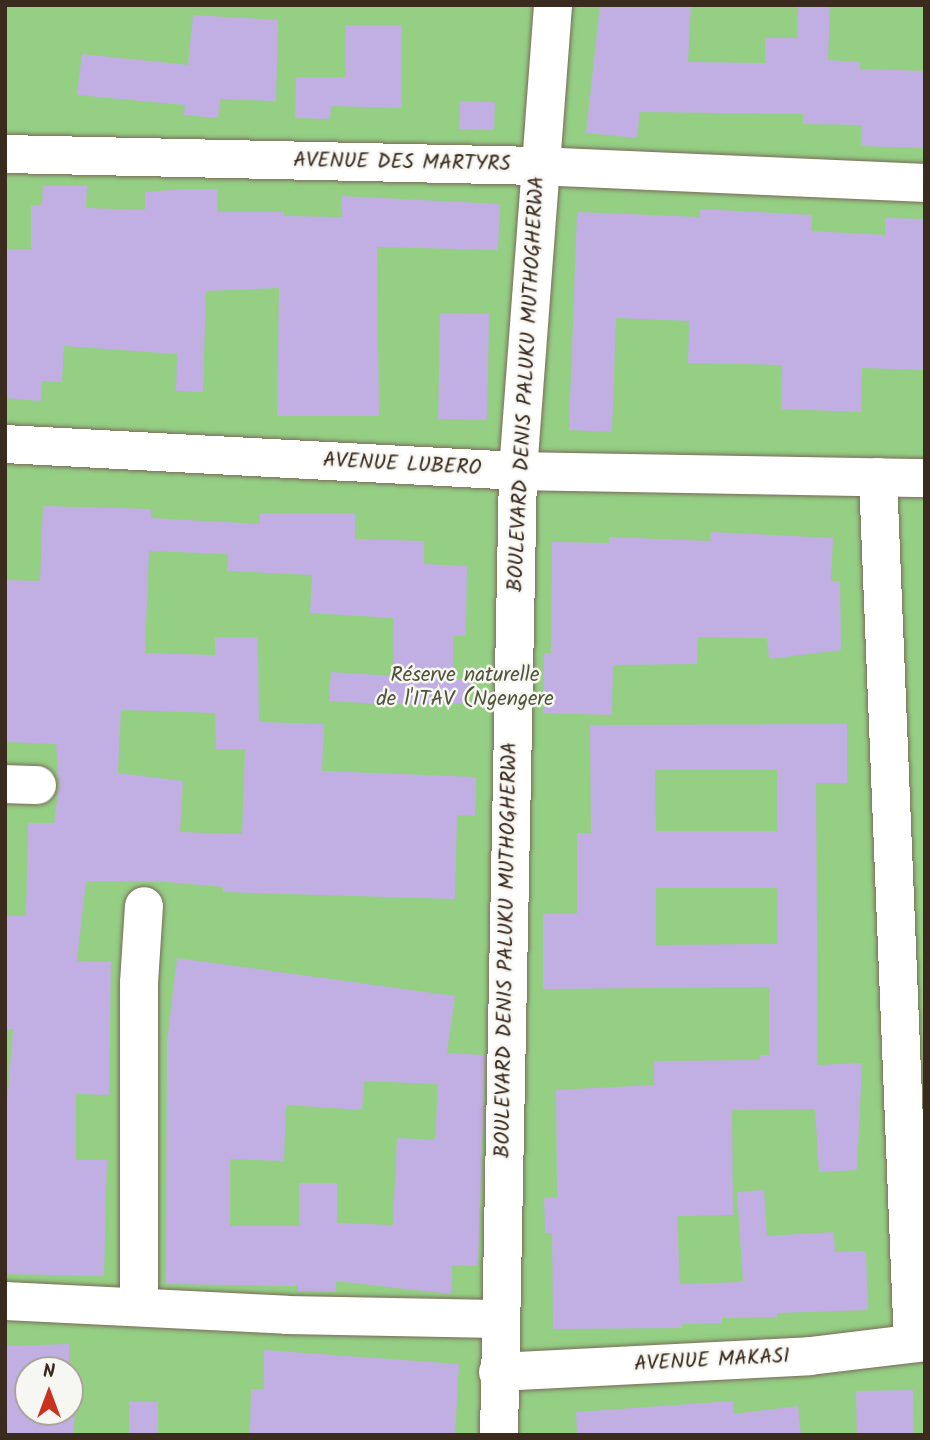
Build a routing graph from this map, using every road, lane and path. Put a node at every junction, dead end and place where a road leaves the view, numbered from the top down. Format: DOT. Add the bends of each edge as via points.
graph roads {
  1 [pos="553,5"];
  2 [pos="5,153"];
  3 [pos="538,166"];
  4 [pos="925,183"];
  5 [pos="5,444"];
  6 [pos="518,471"];
  7 [pos="878,477"];
  8 [pos="925,478"];
  9 [pos="144,906"];
  10 [pos="5,1301"];
  11 [pos="139,1307"];
  12 [pos="499,1318"];
  13 [pos="919,1343"];
  14 [pos="498,1372"];
  15 [pos="499,1435"];
  1 -- 3 [label="street, BOULEVARD DENIS PALUKU MUTHOGHERWA"];
  2 -- 3 [label="street, AVENUE DES MARTYRS"];
  3 -- 4 [label="street, AVENUE DES MARTYRS"];
  3 -- 6 [label="street, BOULEVARD DENIS PALUKU MUTHOGHERWA"];
  5 -- 6 [label="street, AVENUE LUBERO"];
  6 -- 7 [label="street, AVENUE LUBERO"];
  6 -- 12 [label="street, BOULEVARD DENIS PALUKU MUTHOGHERWA"];
  7 -- 8 [label="street, AVENUE LUBERO"];
  7 -- 13 [label="street"];
  9 -- 11 [label="street" via="139,983"];
  10 -- 11 [label="street"];
  11 -- 12 [label="street"];
  12 -- 14 [label="street, BOULEVARD DENIS PALUKU MUTHOGHERWA"];
  13 -- 14 [label="street, AVENUE MAKASI" via="810,1356"];
  14 -- 15 [label="street, BOULEVARD DENIS PALUKU MUTHOGHERWA"];
}
